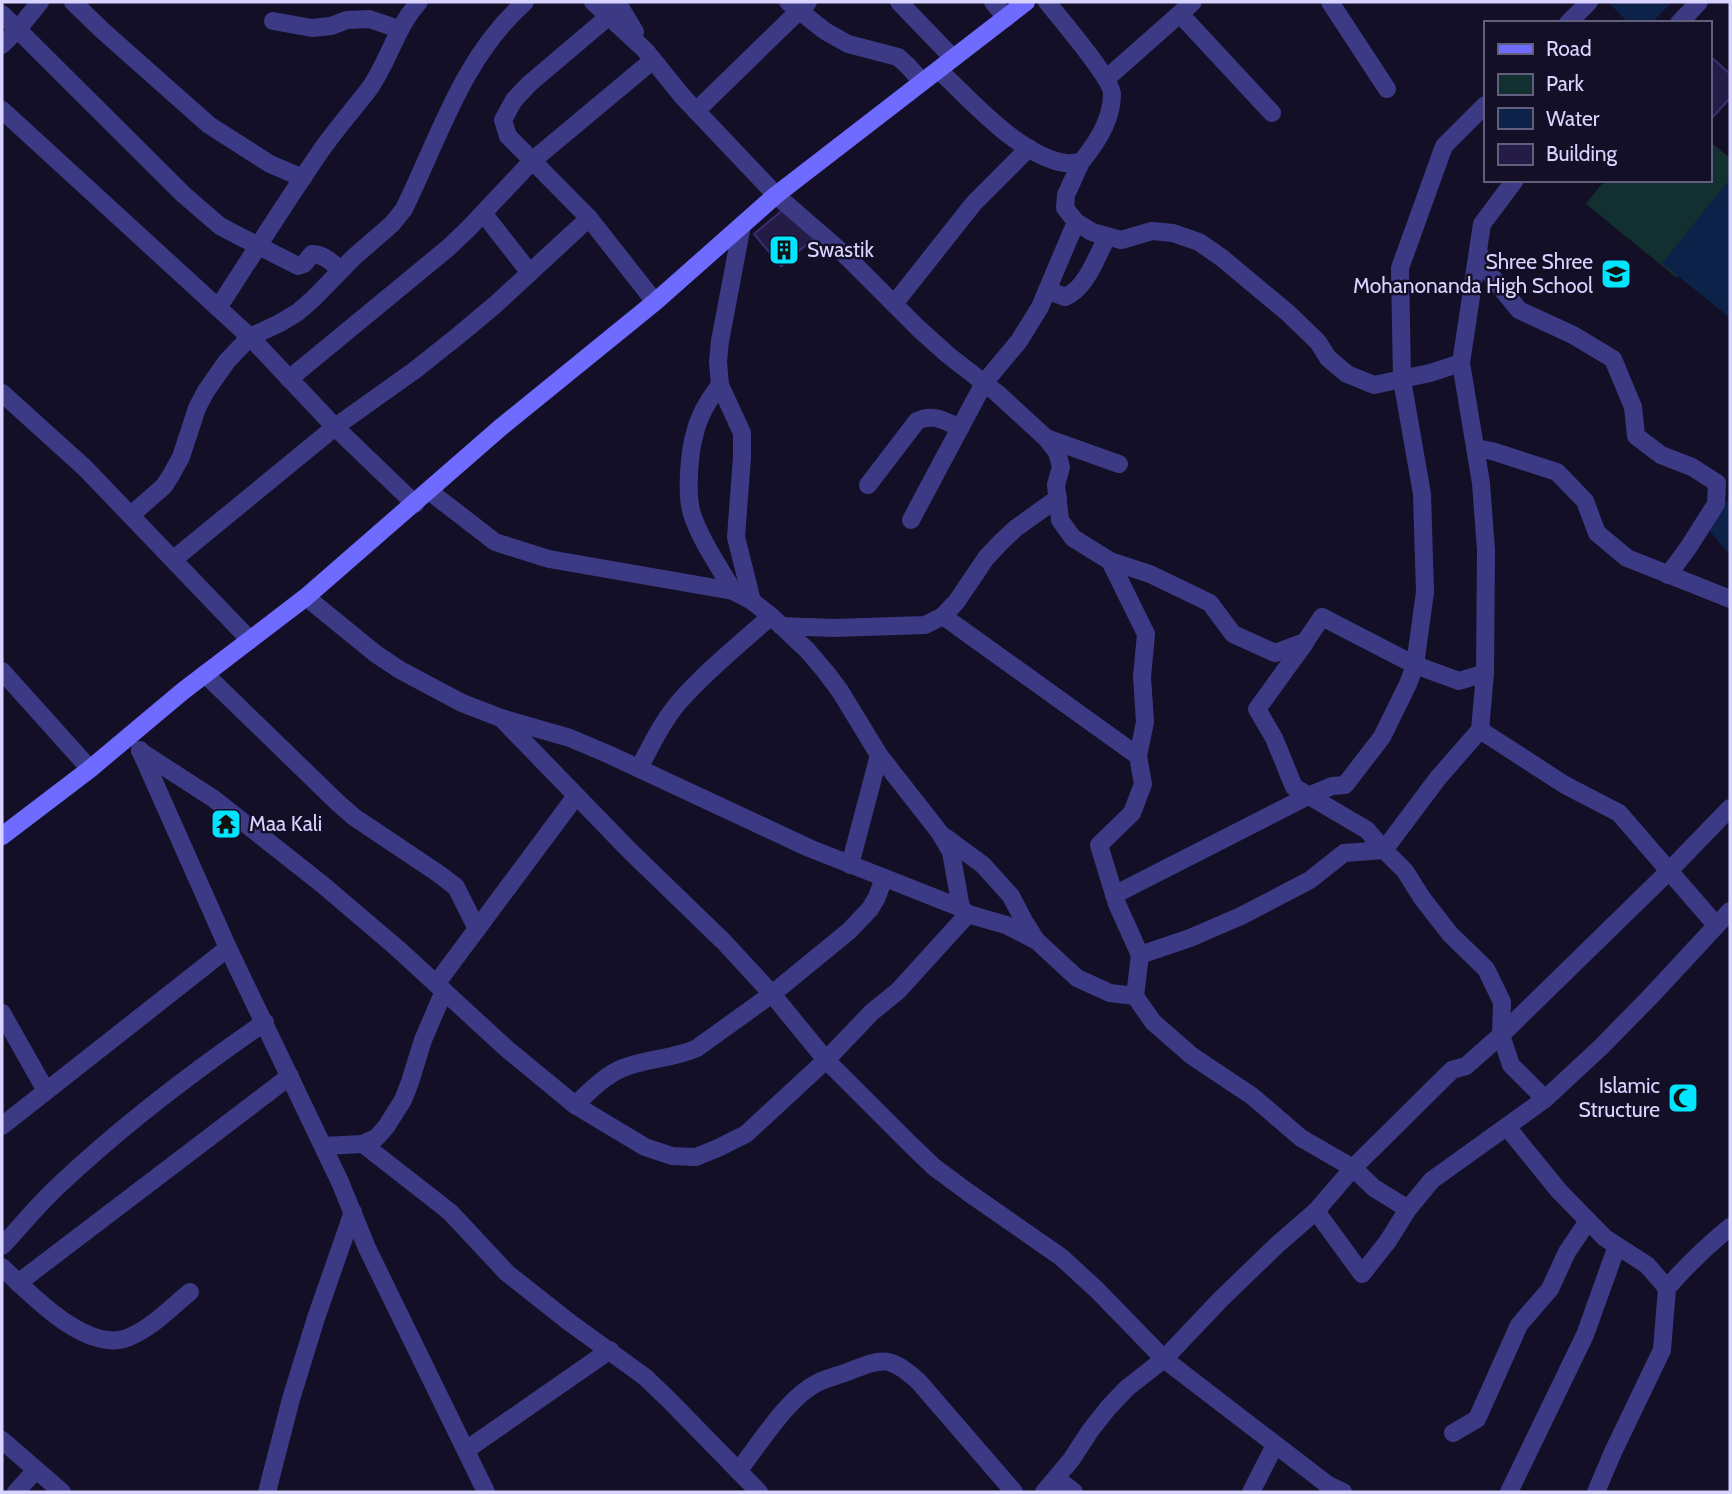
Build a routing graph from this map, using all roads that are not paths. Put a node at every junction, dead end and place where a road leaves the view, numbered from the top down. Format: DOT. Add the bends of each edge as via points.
graph roads {
  1 [pos="40,2"];
  2 [pos="73,2"];
  3 [pos="419,2"];
  4 [pos="525,2"];
  5 [pos="593,2"];
  6 [pos="899,2"];
  7 [pos="993,2"];
  8 [pos="1026,2"];
  9 [pos="1047,2"];
  10 [pos="1330,2"];
  11 [pos="1589,2"];
  12 [pos="1699,2"];
  13 [pos="798,5"];
  14 [pos="1186,8"];
  15 [pos="613,9"];
  16 [pos="2,14"];
  17 [pos="1006,18"];
  18 [pos="273,20"];
  19 [pos="1570,21"];
  20 [pos="1681,21"];
  21 [pos="18,29"];
  22 [pos="399,29"];
  23 [pos="2,45"];
  24 [pos="649,55"];
  25 [pos="946,64"];
  26 [pos="1106,79"];
  27 [pos="922,82"];
  28 [pos="1387,89"];
  29 [pos="1484,106"];
  30 [pos="2,110"];
  31 [pos="696,111"];
  32 [pos="1272,113"];
  33 [pos="1029,148"];
  34 [pos="532,161"];
  35 [pos="1082,162"];
  36 [pos="303,178"];
  37 [pos="1514,182"];
  38 [pos="776,195"];
  39 [pos="484,213"];
  40 [pos="589,218"];
  41 [pos="1076,222"];
  42 [pos="742,225"];
  43 [pos="1107,237"];
  44 [pos="258,246"];
  45 [pos="1478,251"];
  46 [pos="341,270"];
  47 [pos="530,272"];
  48 [pos="1047,290"];
  49 [pos="655,302"];
  50 [pos="894,304"];
  51 [pos="218,308"];
  52 [pos="250,337"];
  53 [pos="1461,363"];
  54 [pos="289,379"];
  55 [pos="1402,380"];
  56 [pos="984,383"];
  57 [pos="720,385"];
  58 [pos="2,393"];
  59 [pos="335,427"];
  60 [pos="960,428"];
  61 [pos="1046,438"];
  62 [pos="1475,448"];
  63 [pos="1119,464"];
  64 [pos="868,485"];
  65 [pos="429,491"];
  66 [pos="1058,498"];
  67 [pos="415,504"];
  68 [pos="131,515"];
  69 [pos="911,520"];
  70 [pos="174,559"];
  71 [pos="1110,561"];
  72 [pos="1668,575"];
  73 [pos="733,591"];
  74 [pos="306,597"];
  75 [pos="1730,599"];
  76 [pos="752,601"];
  77 [pos="943,616"];
  78 [pos="776,621"];
  79 [pos="250,640"];
  80 [pos="1305,642"];
  81 [pos="1415,665"];
  82 [pos="2,671"];
  83 [pos="1485,673"];
  84 [pos="205,674"];
  85 [pos="501,718"];
  86 [pos="1480,730"];
  87 [pos="137,743"];
  88 [pos="879,755"];
  89 [pos="1138,756"];
  90 [pos="639,768"];
  91 [pos="90,769"];
  92 [pos="576,796"];
  93 [pos="1308,796"];
  94 [pos="1730,808"];
  95 [pos="940,833"];
  96 [pos="2,836"];
  97 [pos="1384,850"];
  98 [pos="850,865"];
  99 [pos="1670,871"];
  100 [pos="884,878"];
  101 [pos="1114,895"];
  102 [pos="964,911"];
  103 [pos="1730,911"];
  104 [pos="1716,925"];
  105 [pos="477,929"];
  106 [pos="1037,941"];
  107 [pos="229,948"];
  108 [pos="1140,955"];
  109 [pos="440,988"];
  110 [pos="772,994"];
  111 [pos="1135,996"];
  112 [pos="2,1013"];
  113 [pos="265,1022"];
  114 [pos="1501,1035"];
  115 [pos="826,1060"];
  116 [pos="290,1076"];
  117 [pos="46,1091"];
  118 [pos="1545,1099"];
  119 [pos="575,1105"];
  120 [pos="2,1126"];
  121 [pos="1507,1127"];
  122 [pos="363,1144"];
  123 [pos="323,1146"];
  124 [pos="1353,1168"];
  125 [pos="1408,1209"];
  126 [pos="1316,1211"];
  127 [pos="353,1212"];
  128 [pos="1588,1221"];
  129 [pos="1730,1227"];
  130 [pos="2,1246"];
  131 [pos="1617,1246"];
  132 [pos="2,1268"];
  133 [pos="18,1283"];
  134 [pos="1667,1289"];
  135 [pos="190,1292"];
  136 [pos="610,1350"];
  137 [pos="1164,1359"];
  138 [pos="1453,1433"];
  139 [pos="2,1440"];
  140 [pos="1275,1445"];
  141 [pos="466,1450"];
  142 [pos="36,1470"];
  143 [pos="738,1471"];
  144 [pos="1051,1486"];
  145 [pos="16,1492"];
  146 [pos="62,1492"];
  147 [pos="267,1492"];
  148 [pos="486,1492"];
  149 [pos="759,1492"];
  150 [pos="1014,1492"];
  151 [pos="1074,1492"];
  152 [pos="1251,1492"];
  153 [pos="1343,1492"];
  154 [pos="1509,1492"];
  155 [pos="1595,1492"];
  1 -- 21 [label="street"];
  2 -- 36 [label="street" via="209,125 261,159"];
  3 -- 22 [label="street"];
  4 -- 46 [label="street" via="494,33 470,68 404,209"];
  5 -- 15 [label="street"];
  6 -- 25 [label="street"];
  7 -- 17 [label="street"];
  8 -- 17 [label="main road"];
  9 -- 26 [label="street"];
  10 -- 28 [label="street"];
  11 -- 19 [label="street"];
  12 -- 20 [label="street"];
  13 -- 27 [label="street" via="848,44 898,57"];
  13 -- 31 [label="street"];
  14 -- 26 [label="street"];
  14 -- 32 [label="street"];
  15 -- 24 [label="street"];
  15 -- 34 [label="street" via="529,84 503,120 508,136"];
  16 -- 21 [label="street"];
  17 -- 25 [label="main road"];
  18 -- 22 [label="street" via="312,28 369,19"];
  21 -- 23 [label="street"];
  21 -- 44 [label="street" via="184,195 220,226"];
  22 -- 36 [label="street" via="382,68"];
  24 -- 31 [label="street"];
  24 -- 34 [label="street"];
  25 -- 27 [label="main road"];
  25 -- 33 [label="street" via="994,124"];
  26 -- 35 [label="street" via="1112,92 1104,130"];
  27 -- 38 [label="main road"];
  29 -- 55 [label="street" via="1444,146 1400,268"];
  30 -- 51 [label="street"];
  31 -- 38 [label="street"];
  33 -- 35 [label="street" via="1067,164"];
  33 -- 50 [label="street" via="987,189"];
  34 -- 39 [label="street"];
  34 -- 40 [label="street"];
  35 -- 41 [label="street" via="1066,195 1065,208"];
  36 -- 44 [label="street"];
  37 -- 45 [label="street" via="1482,224"];
  38 -- 42 [label="main road"];
  38 -- 50 [label="street"];
  39 -- 47 [label="street"];
  39 -- 54 [label="street"];
  40 -- 47 [label="street"];
  40 -- 49 [label="street"];
  41 -- 43 [label="street"];
  41 -- 48 [label="street"];
  42 -- 49 [label="main road"];
  42 -- 57 [label="street" via="720,341"];
  43 -- 48 [label="street" via="1072,295"];
  43 -- 55 [label="street" via="1121,240 1152,231 1199,242 1288,313 1347,374 1374,385"];
  44 -- 46 [label="street" via="298,266 318,254"];
  44 -- 51 [label="street"];
  45 -- 53 [label="street"];
  45 -- 72 [label="street" via="1518,310 1613,359 1633,407 1636,436 1661,455 1717,483 1716,504"];
  46 -- 52 [label="street" via="298,312"];
  47 -- 59 [label="street" via="415,370"];
  48 -- 56 [label="street" via="1019,341"];
  49 -- 65 [label="main road"];
  50 -- 56 [label="street"];
  51 -- 52 [label="street"];
  52 -- 54 [label="street"];
  52 -- 68 [label="street" via="206,391 181,457 164,486"];
  53 -- 55 [label="street"];
  53 -- 62 [label="street"];
  54 -- 59 [label="street"];
  55 -- 81 [label="street" via="1422,494 1425,592"];
  56 -- 60 [label="street"];
  56 -- 61 [label="street"];
  57 -- 73 [label="street" via="694,433 689,489 698,528"];
  57 -- 76 [label="street" via="742,433 736,537"];
  58 -- 68 [label="street"];
  59 -- 67 [label="street"];
  59 -- 70 [label="street"];
  60 -- 64 [label="street" via="932,417 917,421"];
  60 -- 69 [label="street"];
  61 -- 63 [label="street"];
  61 -- 66 [label="street" via="1061,467"];
  62 -- 72 [label="street" via="1557,472 1585,501 1597,533 1627,558"];
  62 -- 83 [label="street" via="1486,550"];
  65 -- 67 [label="main road"];
  65 -- 73 [label="street" via="495,542 516,550"];
  66 -- 71 [label="street" via="1060,520 1073,538"];
  66 -- 77 [label="street" via="1002,541"];
  67 -- 74 [label="main road"];
  68 -- 70 [label="street"];
  70 -- 79 [label="street"];
  71 -- 80 [label="street" via="1150,574 1210,603 1233,634 1275,653"];
  71 -- 89 [label="street" via="1146,634 1144,722"];
  72 -- 75 [label="street"];
  73 -- 76 [label="street"];
  74 -- 79 [label="main road"];
  74 -- 85 [label="street" via="400,670"];
  76 -- 78 [label="street"];
  77 -- 78 [label="street" via="925,625 900,627 834,628"];
  77 -- 89 [label="street"];
  78 -- 88 [label="street" via="825,671"];
  78 -- 90 [label="street" via="704,676 677,704"];
  79 -- 84 [label="main road"];
  80 -- 81 [label="street" via="1322,617"];
  80 -- 93 [label="street" via="1257,709 1294,788"];
  81 -- 83 [label="street" via="1459,681"];
  81 -- 93 [label="street" via="1382,737 1345,785"];
  82 -- 91 [label="street"];
  83 -- 86 [label="street"];
  84 -- 87 [label="main road" via="183,691"];
  84 -- 105 [label="street" via="354,817 456,887"];
  85 -- 90 [label="street" via="570,738"];
  85 -- 92 [label="street"];
  86 -- 97 [label="street"];
  86 -- 99 [label="street" via="1565,785 1619,813"];
  87 -- 91 [label="main road"];
  87 -- 107 [label="street"];
  87 -- 109 [label="street" via="263,836"];
  88 -- 95 [label="street"];
  88 -- 98 [label="street"];
  89 -- 101 [label="street" via="1143,784 1132,813 1099,845"];
  90 -- 98 [label="street"];
  91 -- 96 [label="main road"];
  92 -- 105 [label="street"];
  92 -- 110 [label="street"];
  93 -- 97 [label="street" via="1367,830"];
  93 -- 101 [label="street"];
  94 -- 99 [label="street"];
  95 -- 102 [label="street" via="951,852"];
  95 -- 106 [label="street" via="983,865 1011,895"];
  97 -- 108 [label="street" via="1344,853 1310,880 1241,916"];
  97 -- 114 [label="street" via="1405,871 1450,934 1486,969 1502,1002"];
  98 -- 100 [label="street"];
  99 -- 104 [label="street"];
  99 -- 114 [label="street"];
  100 -- 102 [label="street"];
  100 -- 110 [label="street" via="860,921"];
  101 -- 108 [label="street"];
  102 -- 106 [label="street"];
  102 -- 115 [label="street" via="898,991"];
  103 -- 104 [label="street"];
  104 -- 118 [label="street"];
  105 -- 109 [label="street"];
  106 -- 111 [label="street" via="1077,978 1110,993"];
  107 -- 113 [label="street"];
  107 -- 117 [label="street"];
  108 -- 111 [label="street"];
  109 -- 119 [label="street"];
  109 -- 122 [label="street" via="403,1100 376,1138"];
  110 -- 115 [label="street"];
  110 -- 119 [label="street" via="697,1048 613,1072"];
  111 -- 124 [label="street" via="1153,1022 1192,1056 1252,1096 1301,1138"];
  112 -- 117 [label="street"];
  113 -- 116 [label="street"];
  113 -- 130 [label="street" via="88,1159"];
  114 -- 118 [label="street" via="1511,1065"];
  114 -- 124 [label="street" via="1466,1066 1452,1070"];
  115 -- 119 [label="street" via="746,1134 696,1157 671,1156 645,1147"];
  115 -- 137 [label="street" via="934,1167 1061,1257"];
  116 -- 123 [label="street"];
  116 -- 133 [label="street"];
  117 -- 120 [label="street"];
  118 -- 121 [label="street"];
  121 -- 125 [label="street" via="1432,1180"];
  121 -- 128 [label="street"];
  122 -- 123 [label="street"];
  122 -- 136 [label="street" via="450,1212 507,1273"];
  123 -- 127 [label="street"];
  124 -- 125 [label="street"];
  124 -- 126 [label="street"];
  125 -- 126 [label="street" via="1362,1275"];
  126 -- 137 [label="street"];
  127 -- 141 [label="street"];
  127 -- 147 [label="street" via="316,1318"];
  128 -- 131 [label="street"];
  128 -- 138 [label="street" via="1550,1289 1519,1325 1477,1419"];
  129 -- 134 [label="street"];
  131 -- 134 [label="street" via="1647,1265"];
  131 -- 154 [label="street" via="1585,1335"];
  132 -- 133 [label="street"];
  133 -- 135 [label="street" via="56,1316 100,1339 122,1339 144,1330"];
  134 -- 155 [label="street" via="1661,1350"];
  136 -- 141 [label="street"];
  136 -- 143 [label="street" via="670,1400"];
  137 -- 140 [label="street"];
  137 -- 144 [label="street" via="1108,1408"];
  139 -- 142 [label="street"];
  140 -- 152 [label="street"];
  140 -- 153 [label="street"];
  141 -- 148 [label="street"];
  142 -- 145 [label="street"];
  142 -- 146 [label="street"];
  143 -- 149 [label="street"];
  143 -- 150 [label="street" via="800,1394 818,1382 883,1361 894,1363 919,1382"];
  144 -- 151 [label="street"];
}
